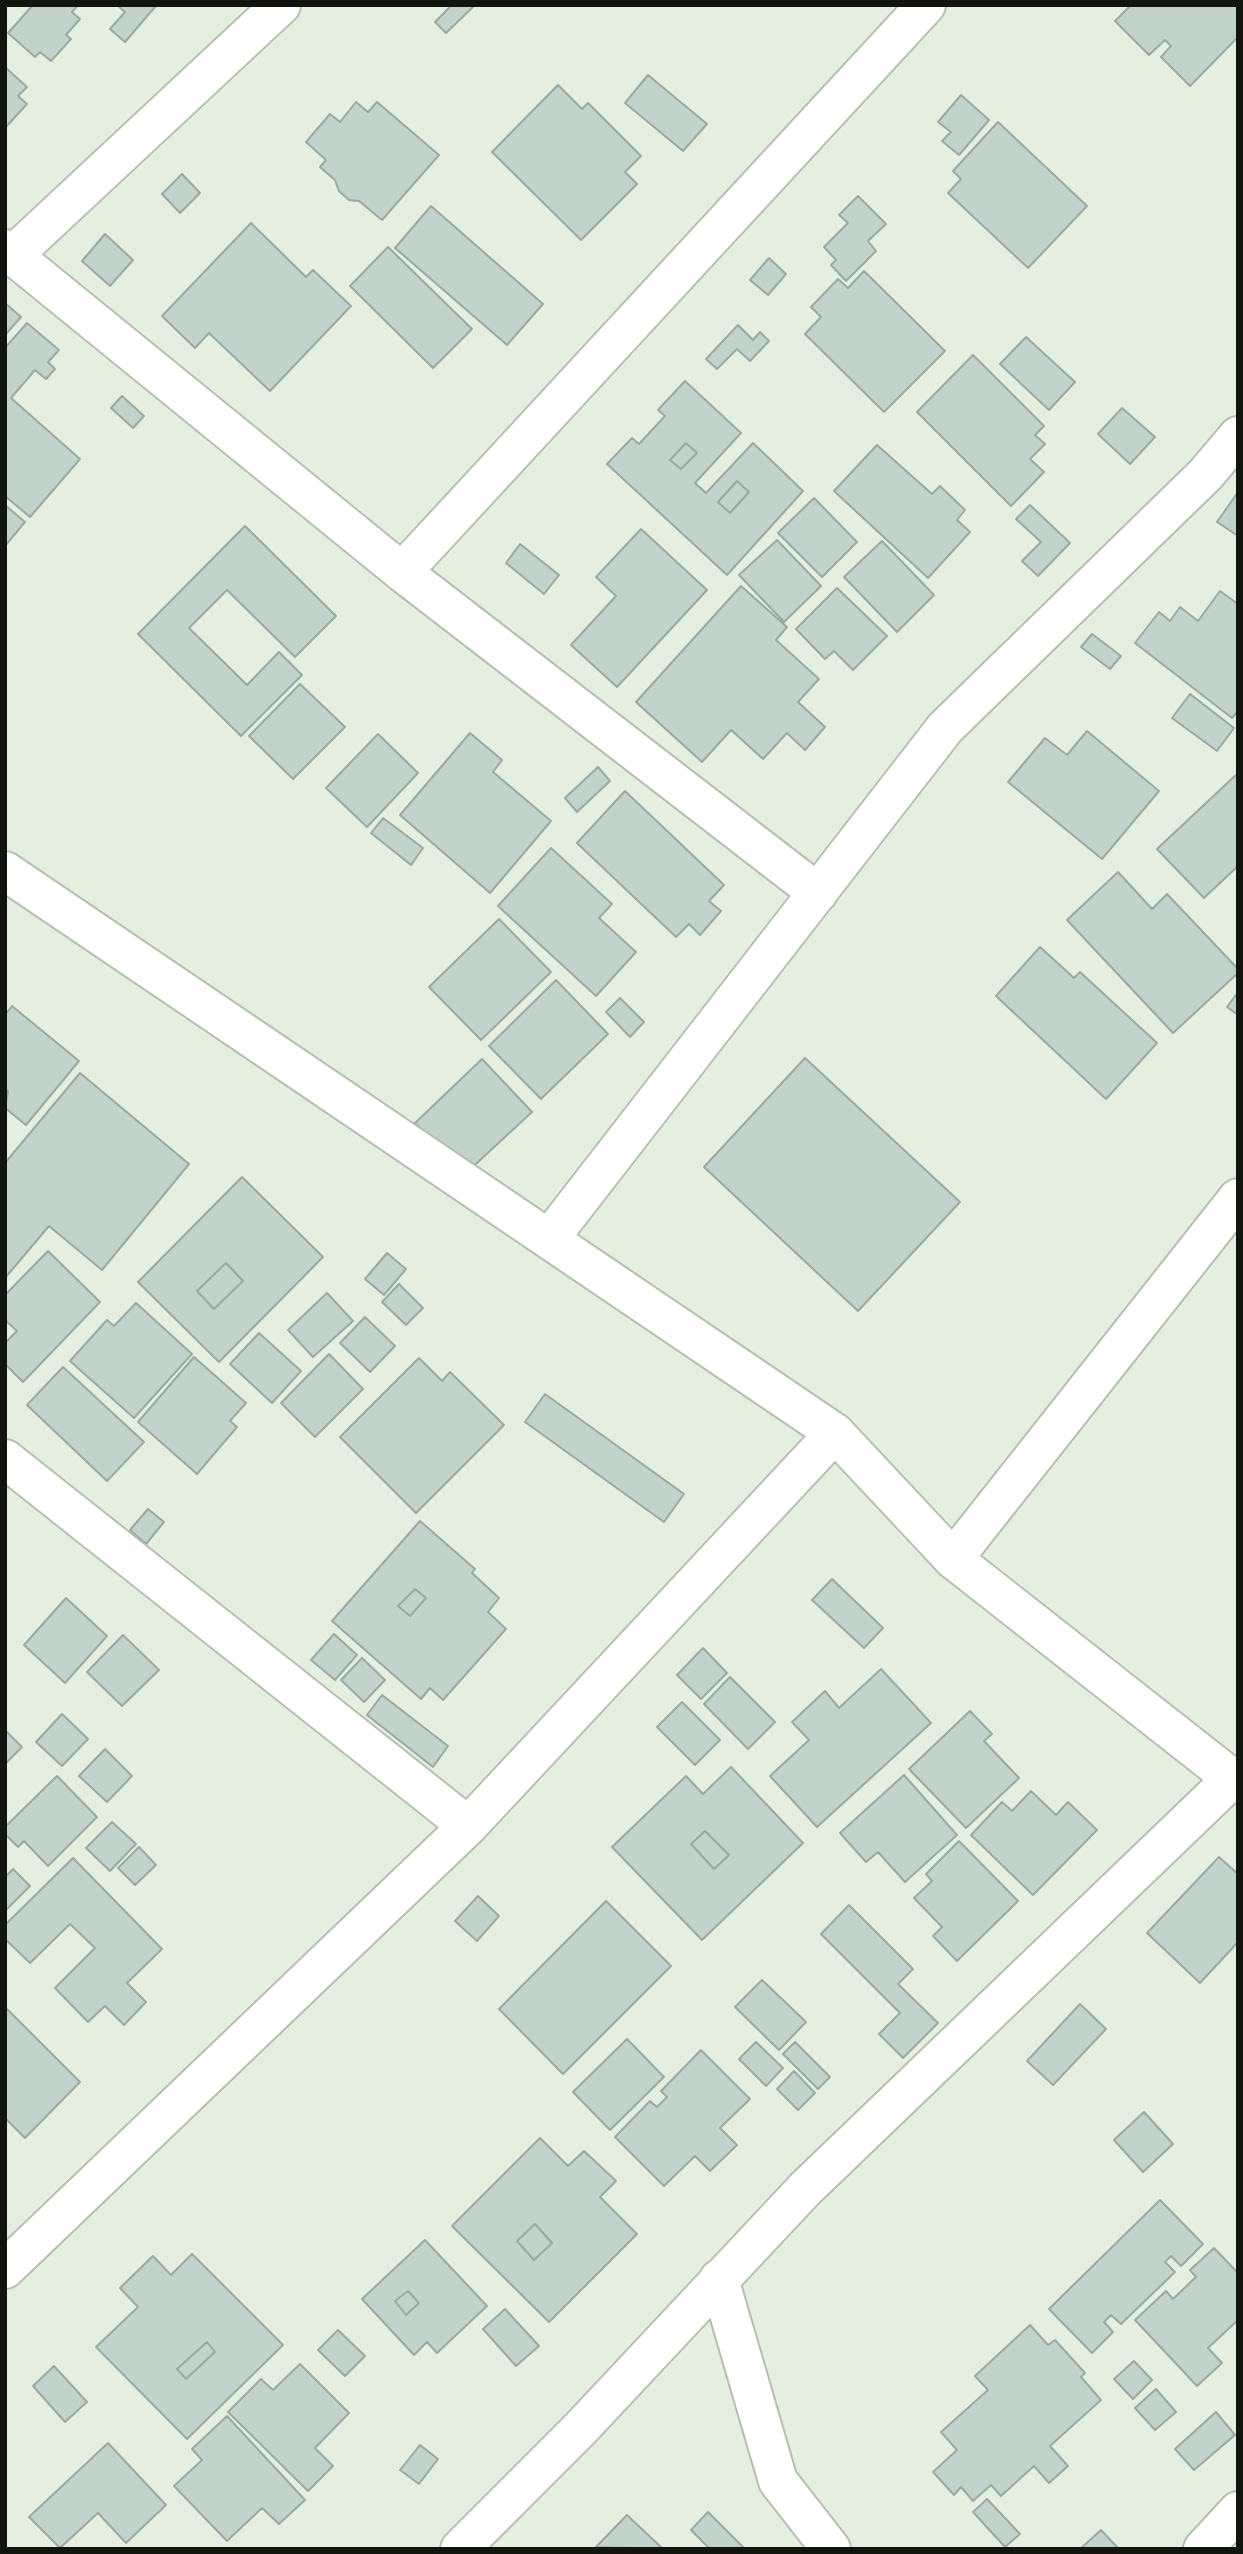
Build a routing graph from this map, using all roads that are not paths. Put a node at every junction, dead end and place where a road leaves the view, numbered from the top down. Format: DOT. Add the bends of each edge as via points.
graph roads {
  1 [pos="281,5"];
  2 [pos="926,5"];
  3 [pos="9,252"];
  4 [pos="1238,436"];
  5 [pos="402,572"];
  6 [pos="5,871"];
  7 [pos="818,893"];
  8 [pos="1238,1198"];
  9 [pos="550,1240"];
  10 [pos="835,1433"];
  11 [pos="5,1459"];
  12 [pos="953,1559"];
  13 [pos="1235,1781"];
  14 [pos="468,1826"];
  15 [pos="5,2269"];
  16 [pos="719,2279"];
  17 [pos="460,2549"];
  18 [pos="831,2549"];
  1 -- 3 [label="street"];
  2 -- 5 [label="street"];
  3 -- 5 [label="street"];
  4 -- 7 [label="street" via="1206,474 945,728"];
  5 -- 7 [label="street"];
  6 -- 9 [label="street"];
  7 -- 9 [label="street"];
  8 -- 12 [label="street"];
  9 -- 10 [label="street"];
  10 -- 12 [label="street"];
  10 -- 14 [label="street"];
  11 -- 14 [label="street"];
  12 -- 13 [label="street"];
  13 -- 16 [label="street" via="805,2189"];
  14 -- 15 [label="street"];
  16 -- 17 [label="street" via="580,2429"];
  16 -- 18 [label="street" via="778,2481"];
}
